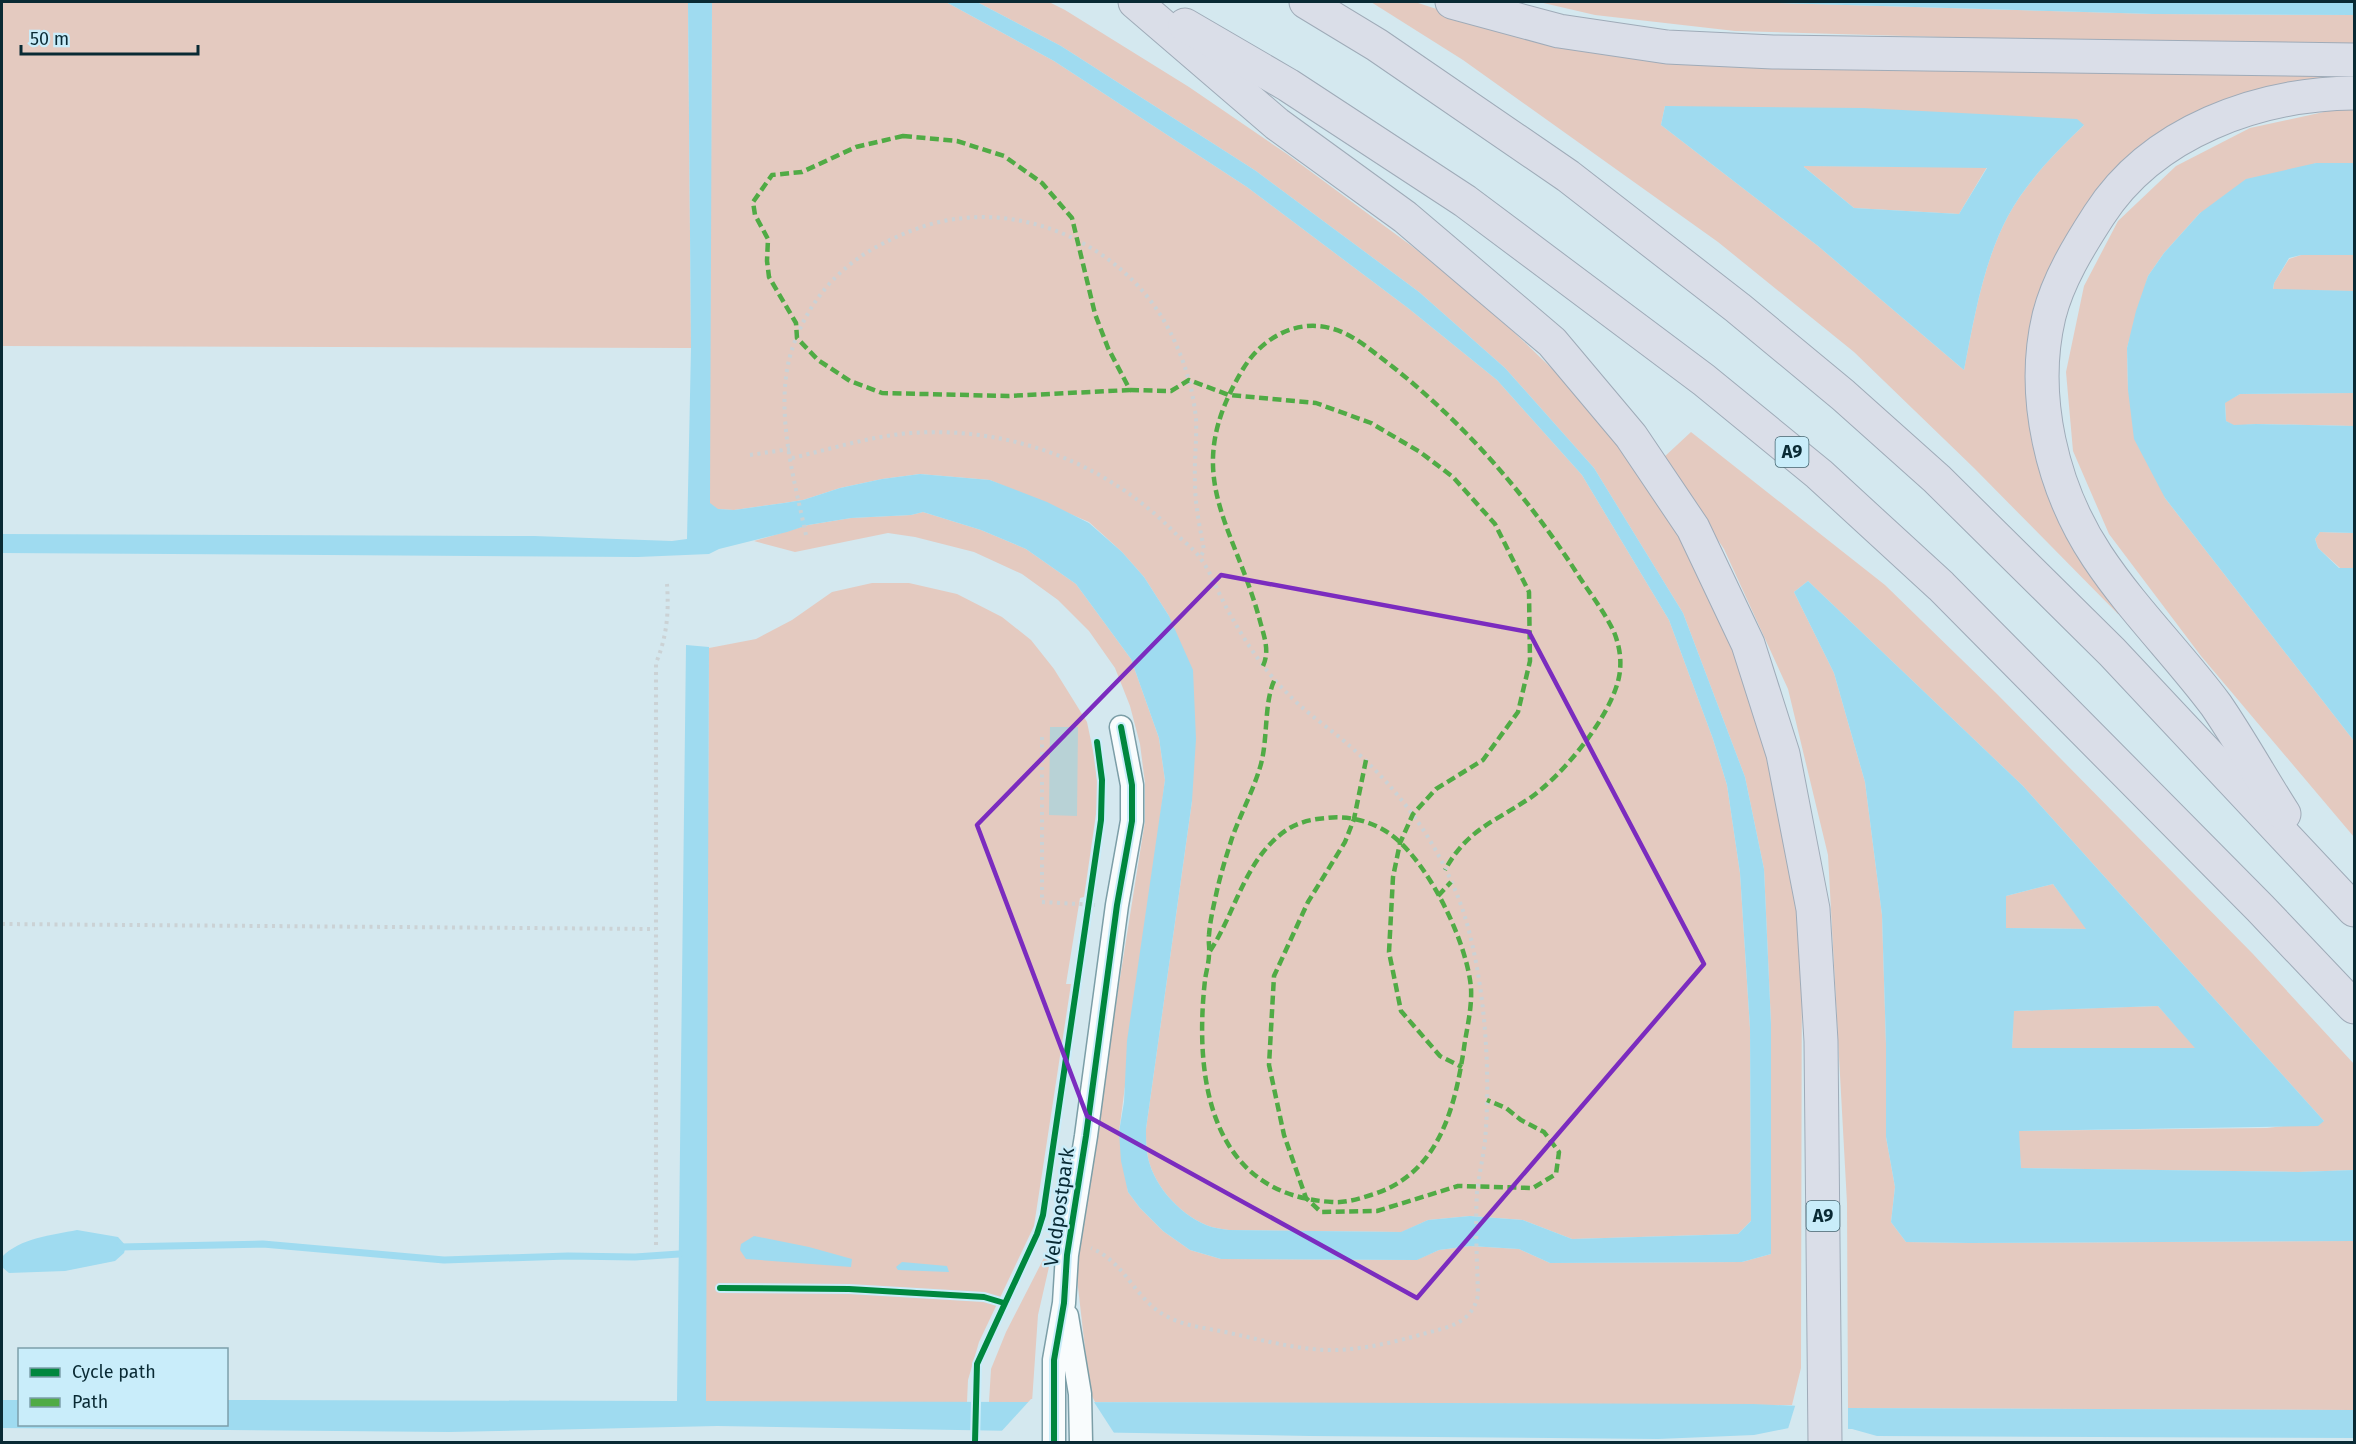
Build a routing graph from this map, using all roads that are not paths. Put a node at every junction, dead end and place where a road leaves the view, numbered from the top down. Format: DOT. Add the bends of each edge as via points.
graph roads {
  1 [pos="1135,2"];
  2 [pos="1144,2"];
  3 [pos="1306,2"];
  4 [pos="1452,2"];
  5 [pos="2355,60"];
  6 [pos="2355,93"];
  7 [pos="1121,727"];
  8 [pos="2323,876"];
  9 [pos="2355,910"];
  10 [pos="2355,1007"];
  11 [pos="1064,1303"];
  12 [pos="1054,1441"];
  13 [pos="1081,1442"];
  14 [pos="1825,1443"];
  1 -- 14 [label="highway, A9" via="1277,124 1405,217 1552,342 1631,436 1693,528 1748,644 1783,754 1813,909 1821,1041"];
  2 -- 10 [label="highway, A9" via="1288,85 1465,201 1704,380 1819,474 1941,586"];
  3 -- 8 [label="highway" via="1377,45 1568,176 1843,395 1937,479 2112,652"];
  4 -- 5 [label="highway" via="1559,31 1667,47"];
  6 -- 8 [label="highway" via="2276,101 2233,114 2175,142 2150,161 2106,204 2073,256 2050,315 2045,346 2048,439 2060,482 2081,528 2138,612 2216,705"];
  7 -- 11 [label="street, Veldpostpark" via="1132,785 1132,821 1067,1255"];
  8 -- 9 [label="highway"];
  11 -- 12 [label="street, Veldpostpark" via="1054,1359"];
  11 -- 13 [label="street, Veldpostpark" via="1080,1394"];
}
